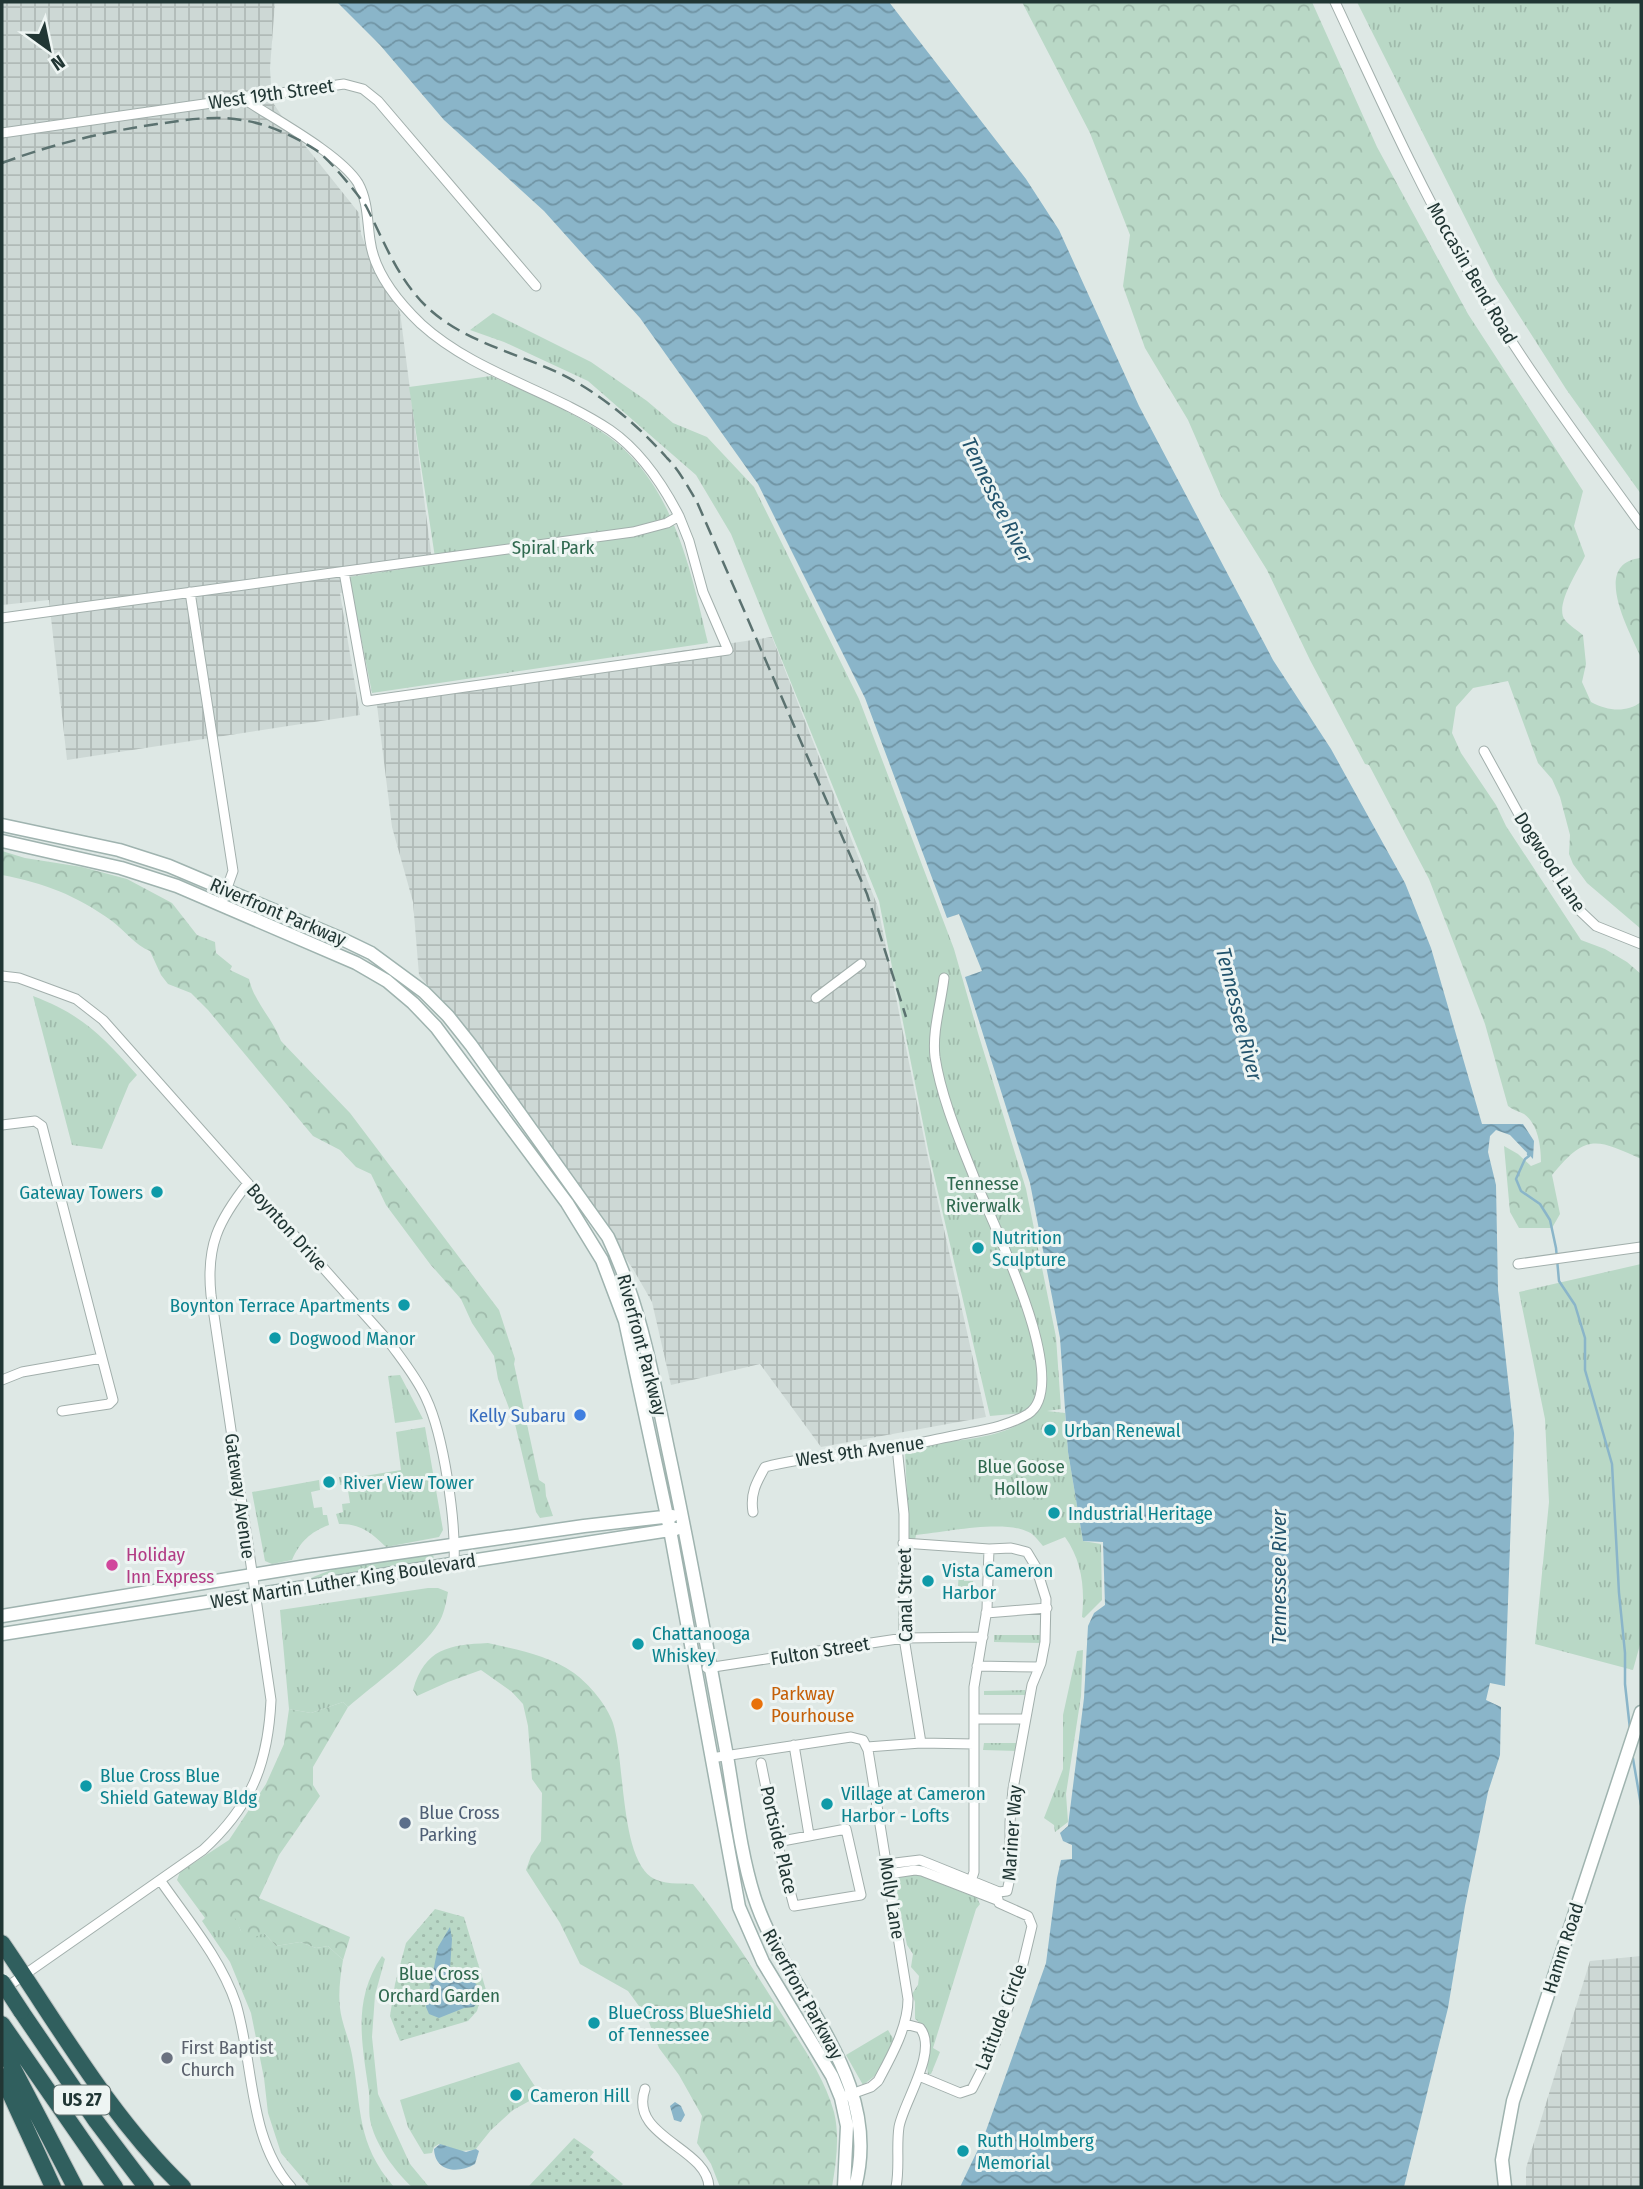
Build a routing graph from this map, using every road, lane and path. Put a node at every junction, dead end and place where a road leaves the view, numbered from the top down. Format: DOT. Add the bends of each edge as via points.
graph roads {
  1 [pos="1335,2"];
  2 [pos="244,99"];
  3 [pos="2,133"];
  4 [pos="536,286"];
  5 [pos="679,516"];
  6 [pos="1641,526"];
  7 [pos="344,572"];
  8 [pos="190,592"];
  9 [pos="2,618"];
  10 [pos="1484,751"];
  11 [pos="2,825"];
  12 [pos="2,841"];
  13 [pos="226,890"];
  14 [pos="221,905"];
  15 [pos="1641,944"];
  16 [pos="861,964"];
  17 [pos="2,976"];
  18 [pos="944,978"];
  19 [pos="816,998"];
  20 [pos="2,1125"];
  21 [pos="248,1183"];
  22 [pos="1641,1247"];
  23 [pos="1518,1264"];
  24 [pos="630,1289"];
  25 [pos="616,1293"];
  26 [pos="102,1358"];
  27 [pos="2,1380"];
  28 [pos="62,1411"];
  29 [pos="897,1447"];
  30 [pos="753,1512"];
  31 [pos="667,1516"];
  32 [pos="684,1523"];
  33 [pos="670,1530"];
  34 [pos="903,1543"];
  35 [pos="455,1546"];
  36 [pos="989,1549"];
  37 [pos="454,1564"];
  38 [pos="252,1575"];
  39 [pos="255,1595"];
  40 [pos="1047,1608"];
  41 [pos="986,1613"];
  42 [pos="2,1616"];
  43 [pos="2,1634"];
  44 [pos="982,1637"];
  45 [pos="904,1638"];
  46 [pos="977,1666"];
  47 [pos="710,1667"];
  48 [pos="1039,1667"];
  49 [pos="695,1670"];
  50 [pos="1641,1712"];
  51 [pos="974,1719"];
  52 [pos="1025,1719"];
  53 [pos="921,1742"];
  54 [pos="974,1744"];
  55 [pos="794,1745"];
  56 [pos="867,1747"];
  57 [pos="727,1756"];
  58 [pos="711,1758"];
  59 [pos="761,1763"];
  60 [pos="809,1835"];
  61 [pos="777,1842"];
  62 [pos="887,1869"];
  63 [pos="160,1881"];
  64 [pos="971,1881"];
  65 [pos="1000,1899"];
  66 [pos="2,1943"];
  67 [pos="24,1975"];
  68 [pos="2,1982"];
  69 [pos="2,1991"];
  70 [pos="2,2024"];
  71 [pos="905,2024"];
  72 [pos="2,2047"];
  73 [pos="2,2076"];
  74 [pos="919,2076"];
  75 [pos="645,2090"];
  76 [pos="847,2096"];
  77 [pos="53,2187"];
  78 [pos="75,2187"];
  79 [pos="115,2187"];
  80 [pos="146,2187"];
  81 [pos="183,2187"];
  82 [pos="291,2187"];
  83 [pos="709,2187"];
  84 [pos="844,2187"];
  85 [pos="855,2187"];
  86 [pos="896,2187"];
  87 [pos="1505,2187"];
  1 -- 6 [label="street, Moccasin Bend Road" via="1411,165 1470,274 1537,381"];
  2 -- 3 [label="street, West 19th Street"];
  2 -- 4 [label="street, West 19th Street" via="344,84 363,89"];
  2 -- 5 [label="street" via="331,156 357,182 365,198 376,263 388,286 422,324 484,366 612,432 657,480"];
  5 -- 7 [label="street" via="633,532"];
  5 -- 7 [label="street" via="728,650 367,701"];
  7 -- 8 [label="street"];
  8 -- 9 [label="street"];
  8 -- 13 [label="street" via="233,871"];
  10 -- 15 [label="street, Dogwood Lane" via="1577,908 1596,926"];
  11 -- 13 [label="main road, Riverfront Parkway" via="118,850"];
  12 -- 14 [label="main road, Riverfront Parkway" via="121,867"];
  13 -- 14 [label="street"];
  13 -- 24 [label="main road, Riverfront Parkway" via="371,953 424,992 471,1045 587,1205 608,1237"];
  14 -- 25 [label="main road, Riverfront Parkway" via="355,963 413,1003 462,1059 567,1203"];
  16 -- 19 [label="street"];
  17 -- 21 [label="street, Boynton Drive" via="76,999 103,1020"];
  18 -- 29 [label="street, West 9th Avenue" via="935,1056 974,1178 1016,1273 1035,1330 1040,1400 1031,1412 1004,1426"];
  20 -- 26 [label="street" via="35,1121 42,1126"];
  21 -- 35 [label="street, Boynton Drive" via="390,1343 427,1399 437,1426"];
  21 -- 38 [label="street, Gateway Avenue" via="217,1229 209,1267"];
  22 -- 23 [label="street"];
  24 -- 25 [label="street"];
  24 -- 32 [label="main road, Riverfront Parkway"];
  25 -- 31 [label="main road, Riverfront Parkway"];
  26 -- 27 [label="street" via="22,1372"];
  26 -- 28 [label="street" via="113,1400"];
  29 -- 30 [label="street, West 9th Avenue" via="765,1467 753,1487"];
  29 -- 34 [label="street, Canal Street"];
  31 -- 32 [label="main road, West Martin Luther King Boulevard"];
  31 -- 33 [label="main road, Riverfront Parkway"];
  31 -- 35 [label="main road, West Martin Luther King Boulevard"];
  32 -- 33 [label="main road, West Martin Luther King Boulevard"];
  32 -- 47 [label="main road, Riverfront Parkway"];
  33 -- 37 [label="main road, West Martin Luther King Boulevard"];
  33 -- 49 [label="main road, Riverfront Parkway"];
  34 -- 36 [label="street"];
  34 -- 45 [label="street, Canal Street"];
  35 -- 37 [label="street, Boynton Drive"];
  35 -- 38 [label="main road, West Martin Luther King Boulevard"];
  36 -- 40 [label="street" via="1027,1552"];
  36 -- 41 [label="street"];
  37 -- 39 [label="main road, West Martin Luther King Boulevard"];
  38 -- 39 [label="street, Gateway Avenue"];
  38 -- 42 [label="main road, West Martin Luther King Boulevard"];
  39 -- 43 [label="main road, West Martin Luther King Boulevard"];
  39 -- 63 [label="street, Gateway Avenue" via="271,1700 264,1758 239,1812 221,1834"];
  40 -- 41 [label="street"];
  40 -- 48 [label="street"];
  41 -- 44 [label="street"];
  44 -- 45 [label="street, Fulton Street"];
  44 -- 46 [label="street"];
  45 -- 47 [label="street, Fulton Street"];
  45 -- 53 [label="street, Canal Street"];
  46 -- 48 [label="street"];
  46 -- 51 [label="street"];
  47 -- 49 [label="street, Fulton Street"];
  47 -- 57 [label="main road, Riverfront Parkway"];
  48 -- 52 [label="street"];
  49 -- 58 [label="main road, Riverfront Parkway"];
  50 -- 87 [label="main road, Hamm Road" via="1513,2101 1502,2160"];
  51 -- 52 [label="street"];
  51 -- 54 [label="street"];
  52 -- 65 [label="street, Mariner Way" via="1013,1789 1010,1878"];
  53 -- 54 [label="street"];
  53 -- 56 [label="street"];
  54 -- 64 [label="street"];
  55 -- 56 [label="street" via="851,1737"];
  55 -- 57 [label="street"];
  55 -- 60 [label="street, Portside Place"];
  56 -- 62 [label="street, Molly Lane"];
  57 -- 58 [label="street"];
  57 -- 76 [label="main road, Riverfront Parkway" via="753,1895 781,1959 837,2054"];
  58 -- 76 [label="main road, Riverfront Parkway" via="739,1907 763,1962"];
  59 -- 61 [label="street, Portside Place"];
  60 -- 61 [label="street"];
  60 -- 61 [label="street, Portside Place" via="846,1829 860,1895 794,1906"];
  62 -- 64 [label="street, Latitude Circle" via="920,1860"];
  62 -- 65 [label="street, Latitude Circle" via="922,1871"];
  62 -- 71 [label="street, Molly Lane" via="908,1999"];
  63 -- 67 [label="street, Gateway Avenue"];
  63 -- 82 [label="street" via="235,2001 259,2122 270,2154"];
  64 -- 65 [label="street, Latitude Circle"];
  65 -- 74 [label="street, Latitude Circle" via="1027,1914 1032,1926 995,2044 968,2091 958,2092"];
  66 -- 67 [label="highway"];
  67 -- 69 [label="street, Gateway Avenue"];
  67 -- 81 [label="highway" via="120,2117"];
  68 -- 80 [label="highway, US 27, bridge"];
  70 -- 79 [label="highway, US 27"];
  71 -- 74 [label="street" via="918,2027 924,2035"];
  71 -- 76 [label="street, Molly Lane" via="878,2081"];
  72 -- 78 [label="highway"];
  73 -- 77 [label="highway"];
  74 -- 86 [label="street" via="899,2126"];
  75 -- 83 [label="street" via="643,2113 702,2169"];
  76 -- 84 [label="main road, Riverfront Parkway"];
  76 -- 85 [label="main road, Riverfront Parkway" via="859,2124"];
}
